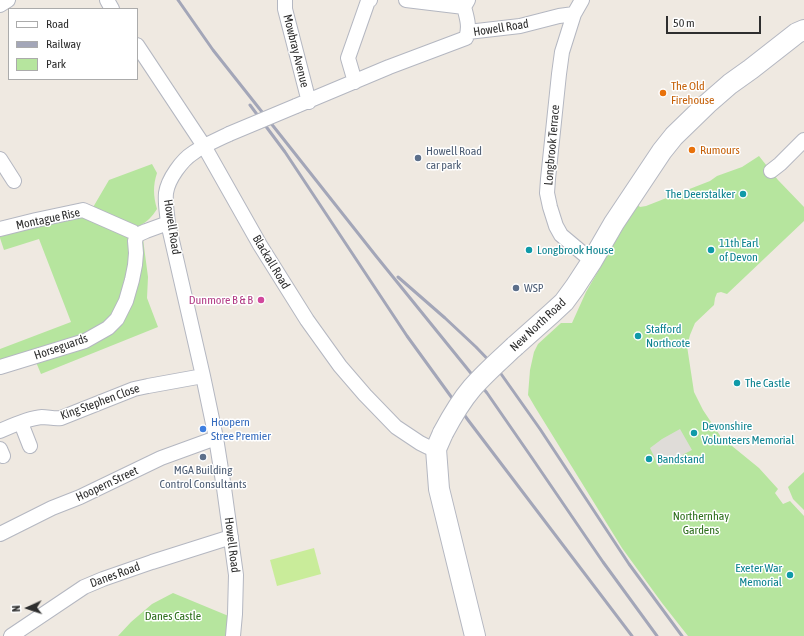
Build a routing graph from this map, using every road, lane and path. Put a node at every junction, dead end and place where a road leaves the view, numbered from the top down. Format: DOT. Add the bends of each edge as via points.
graph roads {
  1 [pos="8,0"];
  2 [pos="285,0"];
  3 [pos="370,0"];
  4 [pos="406,0"];
  5 [pos="582,0"];
  6 [pos="466,3"];
  7 [pos="0,5"];
  8 [pos="574,14"];
  9 [pos="804,30"];
  10 [pos="467,35"];
  11 [pos="138,47"];
  12 [pos="355,82"];
  13 [pos="303,104"];
  14 [pos="804,140"];
  15 [pos="204,146"];
  16 [pos="0,159"];
  17 [pos="771,171"];
  18 [pos="14,181"];
  19 [pos="168,223"];
  20 [pos="0,229"];
  21 [pos="137,235"];
  22 [pos="592,261"];
  23 [pos="0,367"];
  24 [pos="203,376"];
  25 [pos="21,423"];
  26 [pos="0,431"];
  27 [pos="216,438"];
  28 [pos="440,441"];
  29 [pos="30,446"];
  30 [pos="0,534"];
  31 [pos="231,537"];
  32 [pos="11,636"];
  33 [pos="233,636"];
  34 [pos="475,636"];
  1 -- 7 [label="street"];
  2 -- 13 [label="street, Mowbray Avenue"];
  3 -- 12 [label="street" via="348,58"];
  4 -- 6 [label="street"];
  5 -- 8 [label="street"];
  6 -- 10 [label="street"];
  8 -- 10 [label="street, Howell Road"];
  8 -- 22 [label="street, Longbrook Terrace" via="558,74 547,193 561,235"];
  9 -- 22 [label="main road, New North Road" via="730,84 674,136 618,217"];
  10 -- 12 [label="street, Howell Road"];
  11 -- 15 [label="street, Blackall Road"];
  12 -- 13 [label="street, Howell Road"];
  13 -- 15 [label="street, Howell Road, bridge"];
  14 -- 17 [label="street"];
  15 -- 19 [label="street, Howell Road" via="192,153 171,177 166,193"];
  15 -- 28 [label="street, Blackall Road" via="260,245 307,320 340,366 396,427 428,447"];
  16 -- 18 [label="street"];
  19 -- 21 [label="street"];
  19 -- 24 [label="street, Howell Road"];
  20 -- 21 [label="street, Montague Rise" via="83,210"];
  21 -- 23 [label="street, Horseguards" via="135,265 126,301 108,328 85,341"];
  22 -- 28 [label="main road, New North Road, bridge" via="564,302 471,389"];
  24 -- 25 [label="street, King Stephen Close" via="134,389 61,418 42,417"];
  24 -- 27 [label="street, Howell Road"];
  25 -- 26 [label="street, King Stephen Close"];
  25 -- 29 [label="street"];
  27 -- 30 [label="street, Hoopern Street" via="161,458"];
  27 -- 31 [label="street, Howell Road"];
  28 -- 34 [label="main road" via="439,489"];
  31 -- 32 [label="street, Danes Road" via="110,576 84,587"];
  31 -- 33 [label="street, Howell Road" via="236,575"];
}
